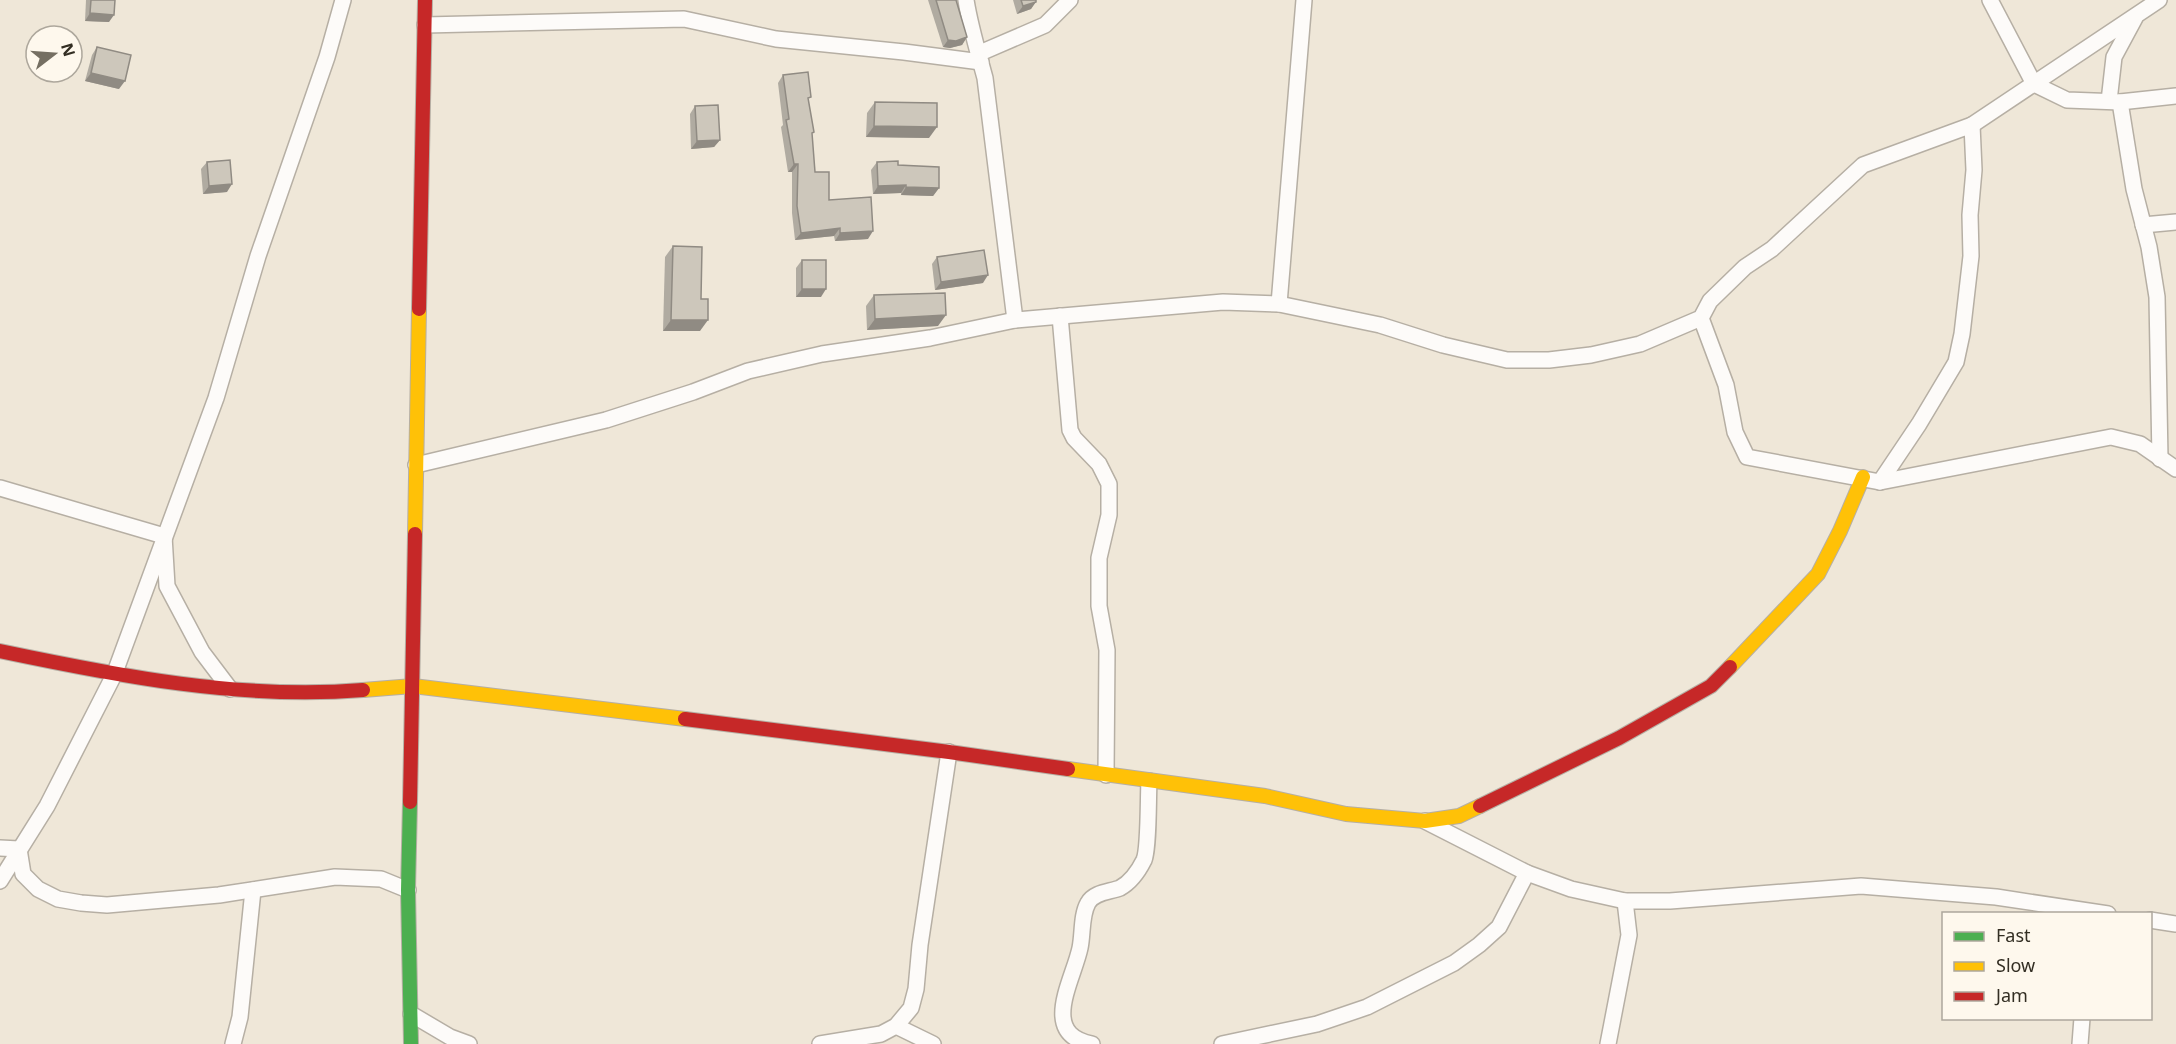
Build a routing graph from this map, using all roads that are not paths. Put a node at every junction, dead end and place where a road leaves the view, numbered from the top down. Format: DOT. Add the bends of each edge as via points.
graph roads {
  1 [pos="343,0"];
  2 [pos="425,0"];
  3 [pos="966,0"];
  4 [pos="1070,0"];
  5 [pos="1304,0"];
  6 [pos="1990,0"];
  7 [pos="2159,0"];
  8 [pos="2136,16"];
  9 [pos="425,25"];
  10 [pos="980,57"];
  11 [pos="2034,84"];
  12 [pos="2176,96"];
  13 [pos="2115,102"];
  14 [pos="1972,125"];
  15 [pos="2176,222"];
  16 [pos="2143,225"];
  17 [pos="1279,304"];
  18 [pos="1060,316"];
  19 [pos="1701,318"];
  20 [pos="1015,320"];
  21 [pos="2160,459"];
  22 [pos="416,465"];
  23 [pos="2176,469"];
  24 [pos="1863,477"];
  25 [pos="1880,482"];
  26 [pos="0,488"];
  27 [pos="164,536"];
  28 [pos="0,651"];
  29 [pos="114,675"];
  30 [pos="413,686"];
  31 [pos="230,689"];
  32 [pos="949,752"];
  33 [pos="1106,775"];
  34 [pos="1149,782"];
  35 [pos="1425,821"];
  36 [pos="0,848"];
  37 [pos="19,849"];
  38 [pos="1527,873"];
  39 [pos="0,881"];
  40 [pos="253,890"];
  41 [pos="408,890"];
  42 [pos="1624,901"];
  43 [pos="2093,912"];
  44 [pos="2152,920"];
  45 [pos="2176,924"];
  46 [pos="411,1014"];
  47 [pos="2082,1020"];
  48 [pos="896,1026"];
  49 [pos="233,1044"];
  50 [pos="411,1044"];
  51 [pos="469,1044"];
  52 [pos="820,1044"];
  53 [pos="933,1044"];
  54 [pos="1092,1044"];
  55 [pos="1222,1044"];
  56 [pos="1608,1044"];
  57 [pos="2080,1044"];
  1 -- 27 [label="street" via="258,256 216,398"];
  2 -- 9 [label="street"];
  3 -- 10 [label="street"];
  4 -- 10 [label="street" via="1045,25"];
  5 -- 17 [label="street"];
  6 -- 11 [label="street"];
  7 -- 8 [label="street"];
  8 -- 11 [label="street"];
  8 -- 13 [label="street" via="2114,57"];
  9 -- 10 [label="street" via="684,19 776,39"];
  9 -- 22 [label="street"];
  10 -- 20 [label="street"];
  11 -- 13 [label="street" via="2067,100"];
  11 -- 14 [label="street"];
  12 -- 13 [label="street"];
  13 -- 16 [label="street"];
  14 -- 19 [label="street" via="1863,165 1772,249 1745,267 1710,301"];
  14 -- 25 [label="street" via="1971,256 1956,362"];
  15 -- 16 [label="street"];
  16 -- 21 [label="street" via="2157,297"];
  17 -- 18 [label="street" via="1222,302"];
  17 -- 19 [label="street" via="1380,325 1507,360 1549,360 1601,353 1640,344"];
  18 -- 20 [label="street"];
  18 -- 33 [label="street" via="1070,430 1099,464 1109,484 1109,515 1099,558 1099,606 1107,650"];
  19 -- 24 [label="street" via="1726,385 1735,432 1747,457"];
  20 -- 22 [label="street" via="748,371 606,420"];
  21 -- 23 [label="street"];
  21 -- 25 [label="street" via="2140,444 2111,437"];
  22 -- 30 [label="street"];
  24 -- 25 [label="street"];
  24 -- 35 [label="street" via="1818,574 1711,686 1619,738 1458,816"];
  26 -- 27 [label="street"];
  27 -- 29 [label="street"];
  27 -- 31 [label="street" via="167,586 202,652"];
  28 -- 29 [label="street"];
  29 -- 31 [label="street"];
  29 -- 37 [label="street" via="47,806"];
  30 -- 31 [label="street" via="326,693"];
  30 -- 32 [label="street"];
  30 -- 41 [label="street"];
  32 -- 33 [label="street"];
  32 -- 48 [label="street" via="916,989 911,1008"];
  33 -- 34 [label="street"];
  34 -- 35 [label="street" via="1265,796 1346,814"];
  34 -- 54 [label="street" via="1145,857 1136,874 1122,887 1088,901 1077,963 1064,999 1062,1019 1068,1034 1079,1042"];
  35 -- 38 [label="street"];
  36 -- 37 [label="street"];
  37 -- 39 [label="street"];
  37 -- 40 [label="street" via="23,874 58,899 107,905"];
  38 -- 42 [label="street" via="1571,889"];
  38 -- 55 [label="street" via="1499,927 1454,963 1367,1007 1317,1024"];
  40 -- 41 [label="street" via="335,877 381,879"];
  40 -- 49 [label="street" via="240,1017"];
  41 -- 46 [label="street"];
  42 -- 43 [label="street" via="1861,886 1996,897"];
  42 -- 56 [label="street" via="1629,935"];
  44 -- 45 [label="street"];
  46 -- 50 [label="street"];
  46 -- 51 [label="street"];
  47 -- 57 [label="street"];
  48 -- 52 [label="street" via="880,1034"];
  48 -- 53 [label="street"];
}
